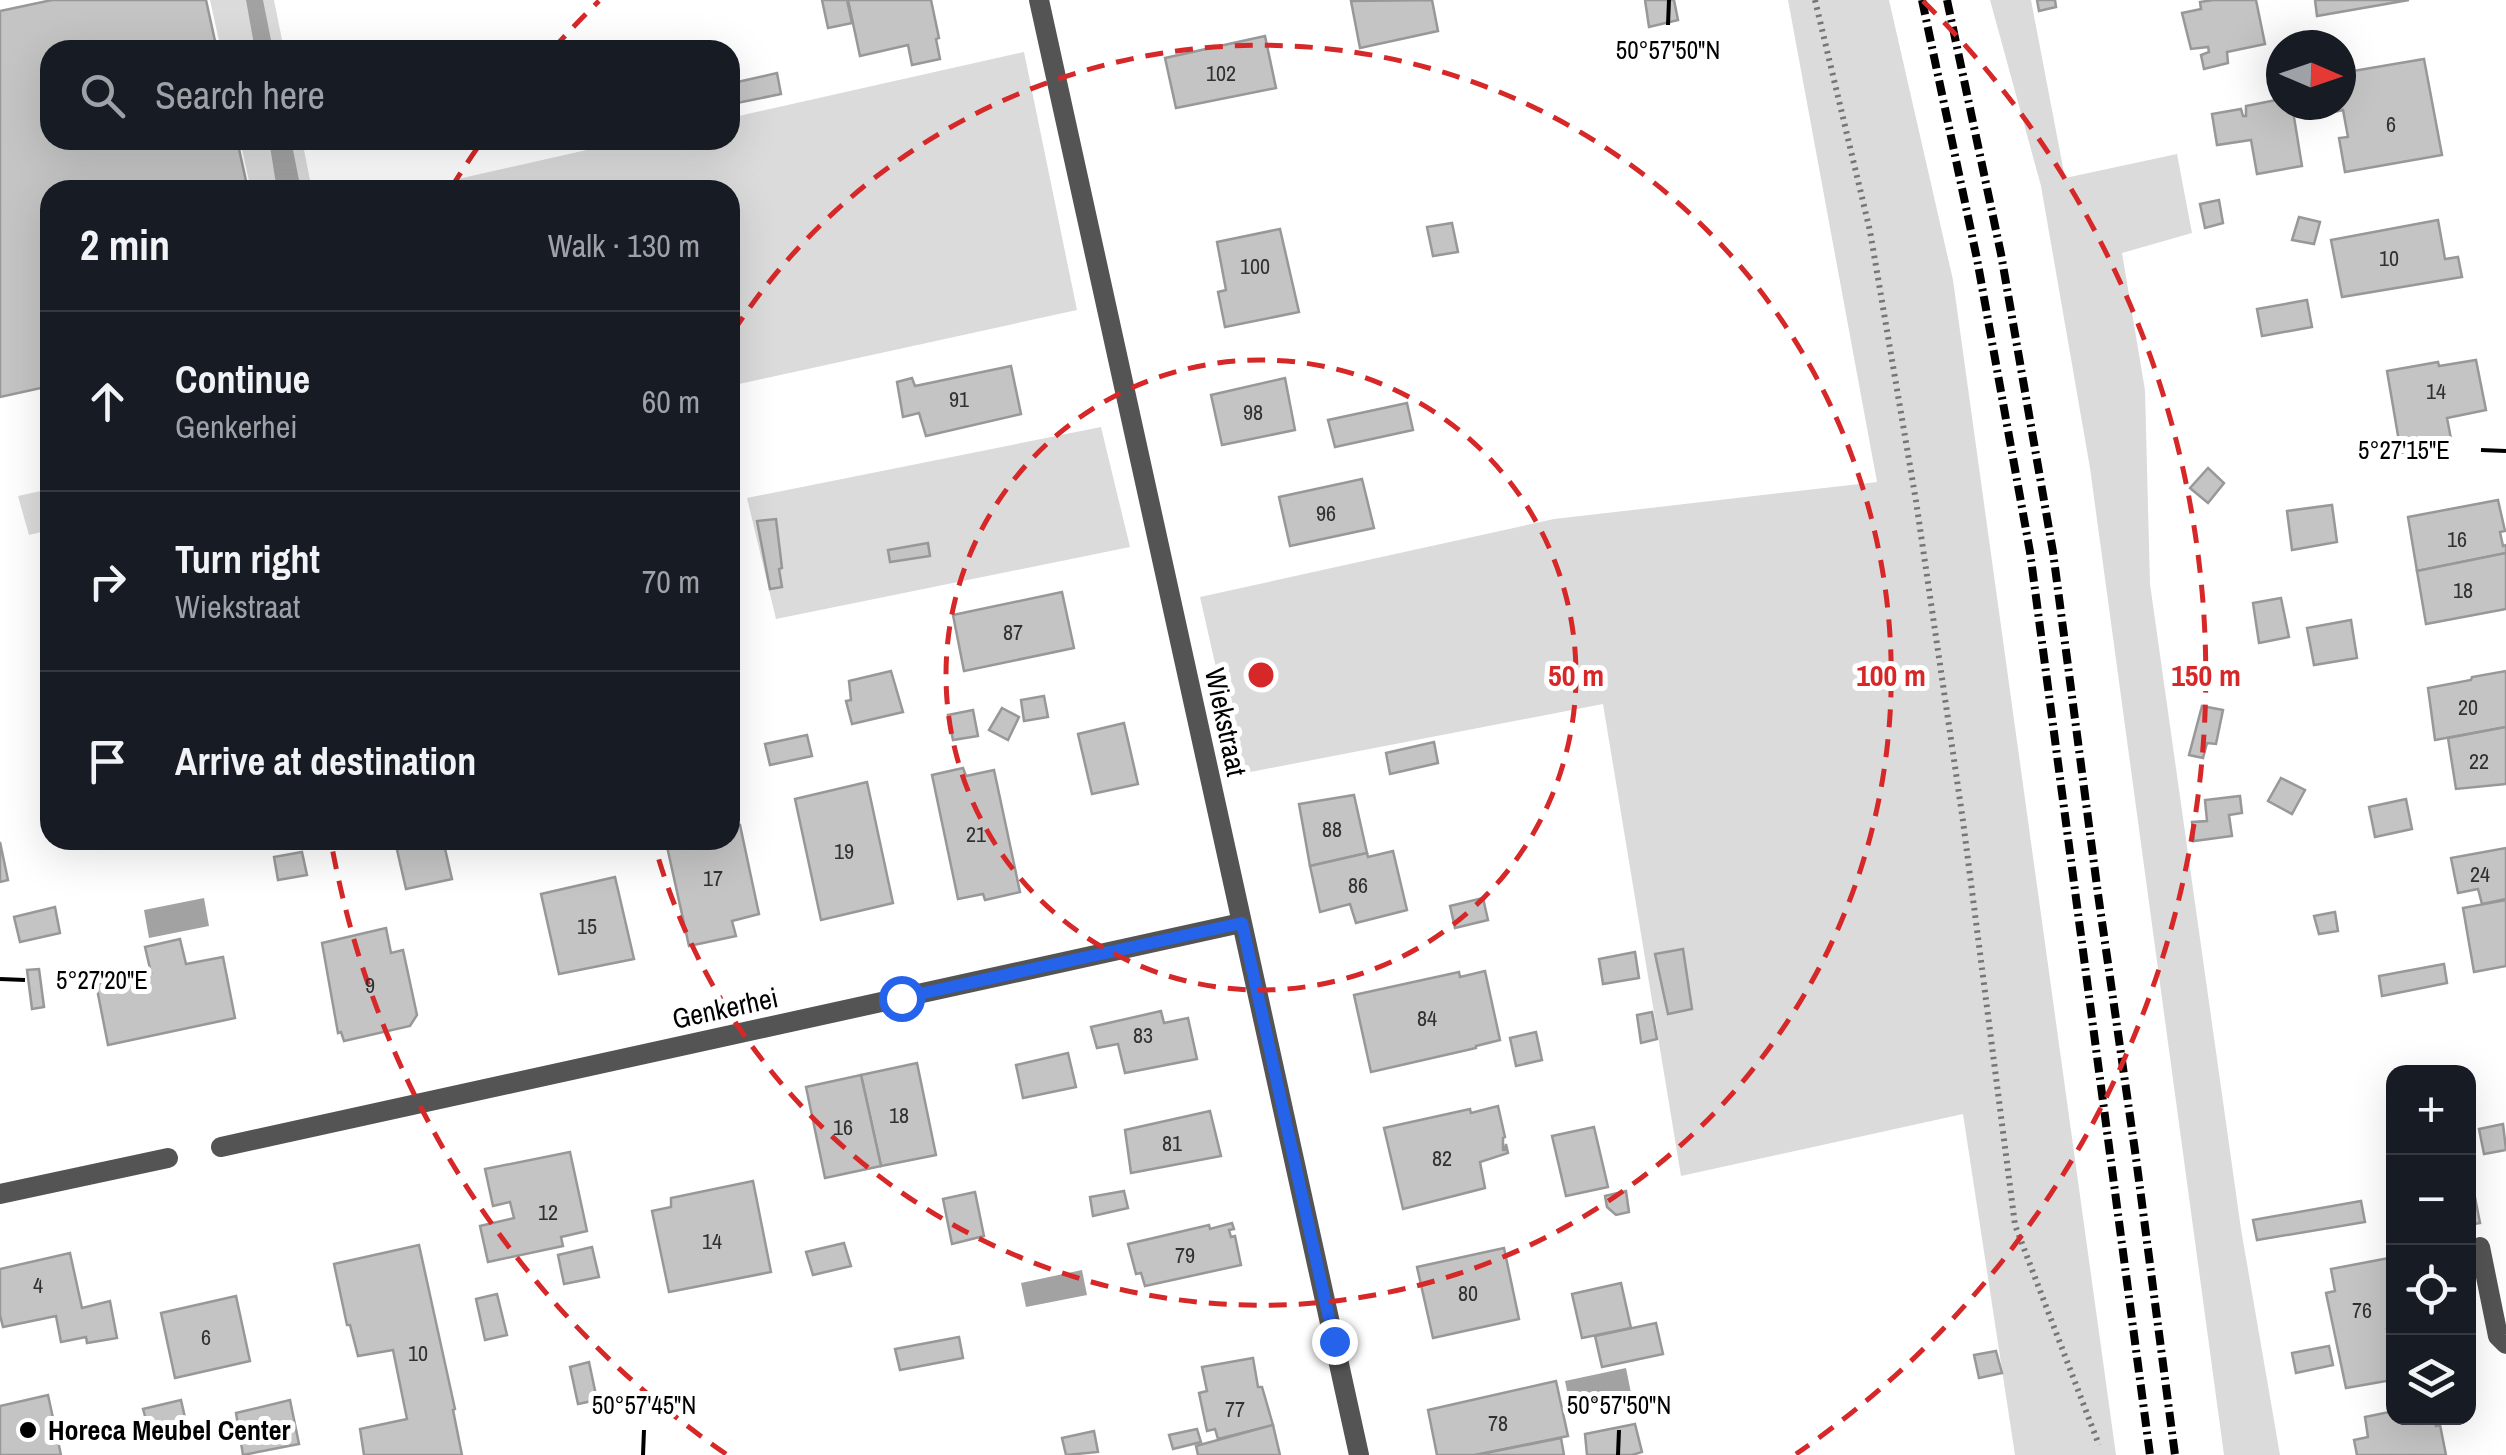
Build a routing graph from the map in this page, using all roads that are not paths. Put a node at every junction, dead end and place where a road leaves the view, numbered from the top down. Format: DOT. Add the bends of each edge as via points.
graph roads {
  1 [pos="1039,0"];
  2 [pos="1242,923"];
  3 [pos="220,1147"];
  4 [pos="168,1158"];
  5 [pos="0,1194"];
  6 [pos="2480,1247"];
  7 [pos="2506,1344"];
  8 [pos="1359,1455"];
  1 -- 2 [label="street, Wiekstraat"];
  2 -- 3 [label="street, Genkerhei"];
  2 -- 8 [label="street, Wiekstraat"];
  4 -- 5 [label="street"];
  6 -- 7 [label="street" via="2498,1336"];
}
